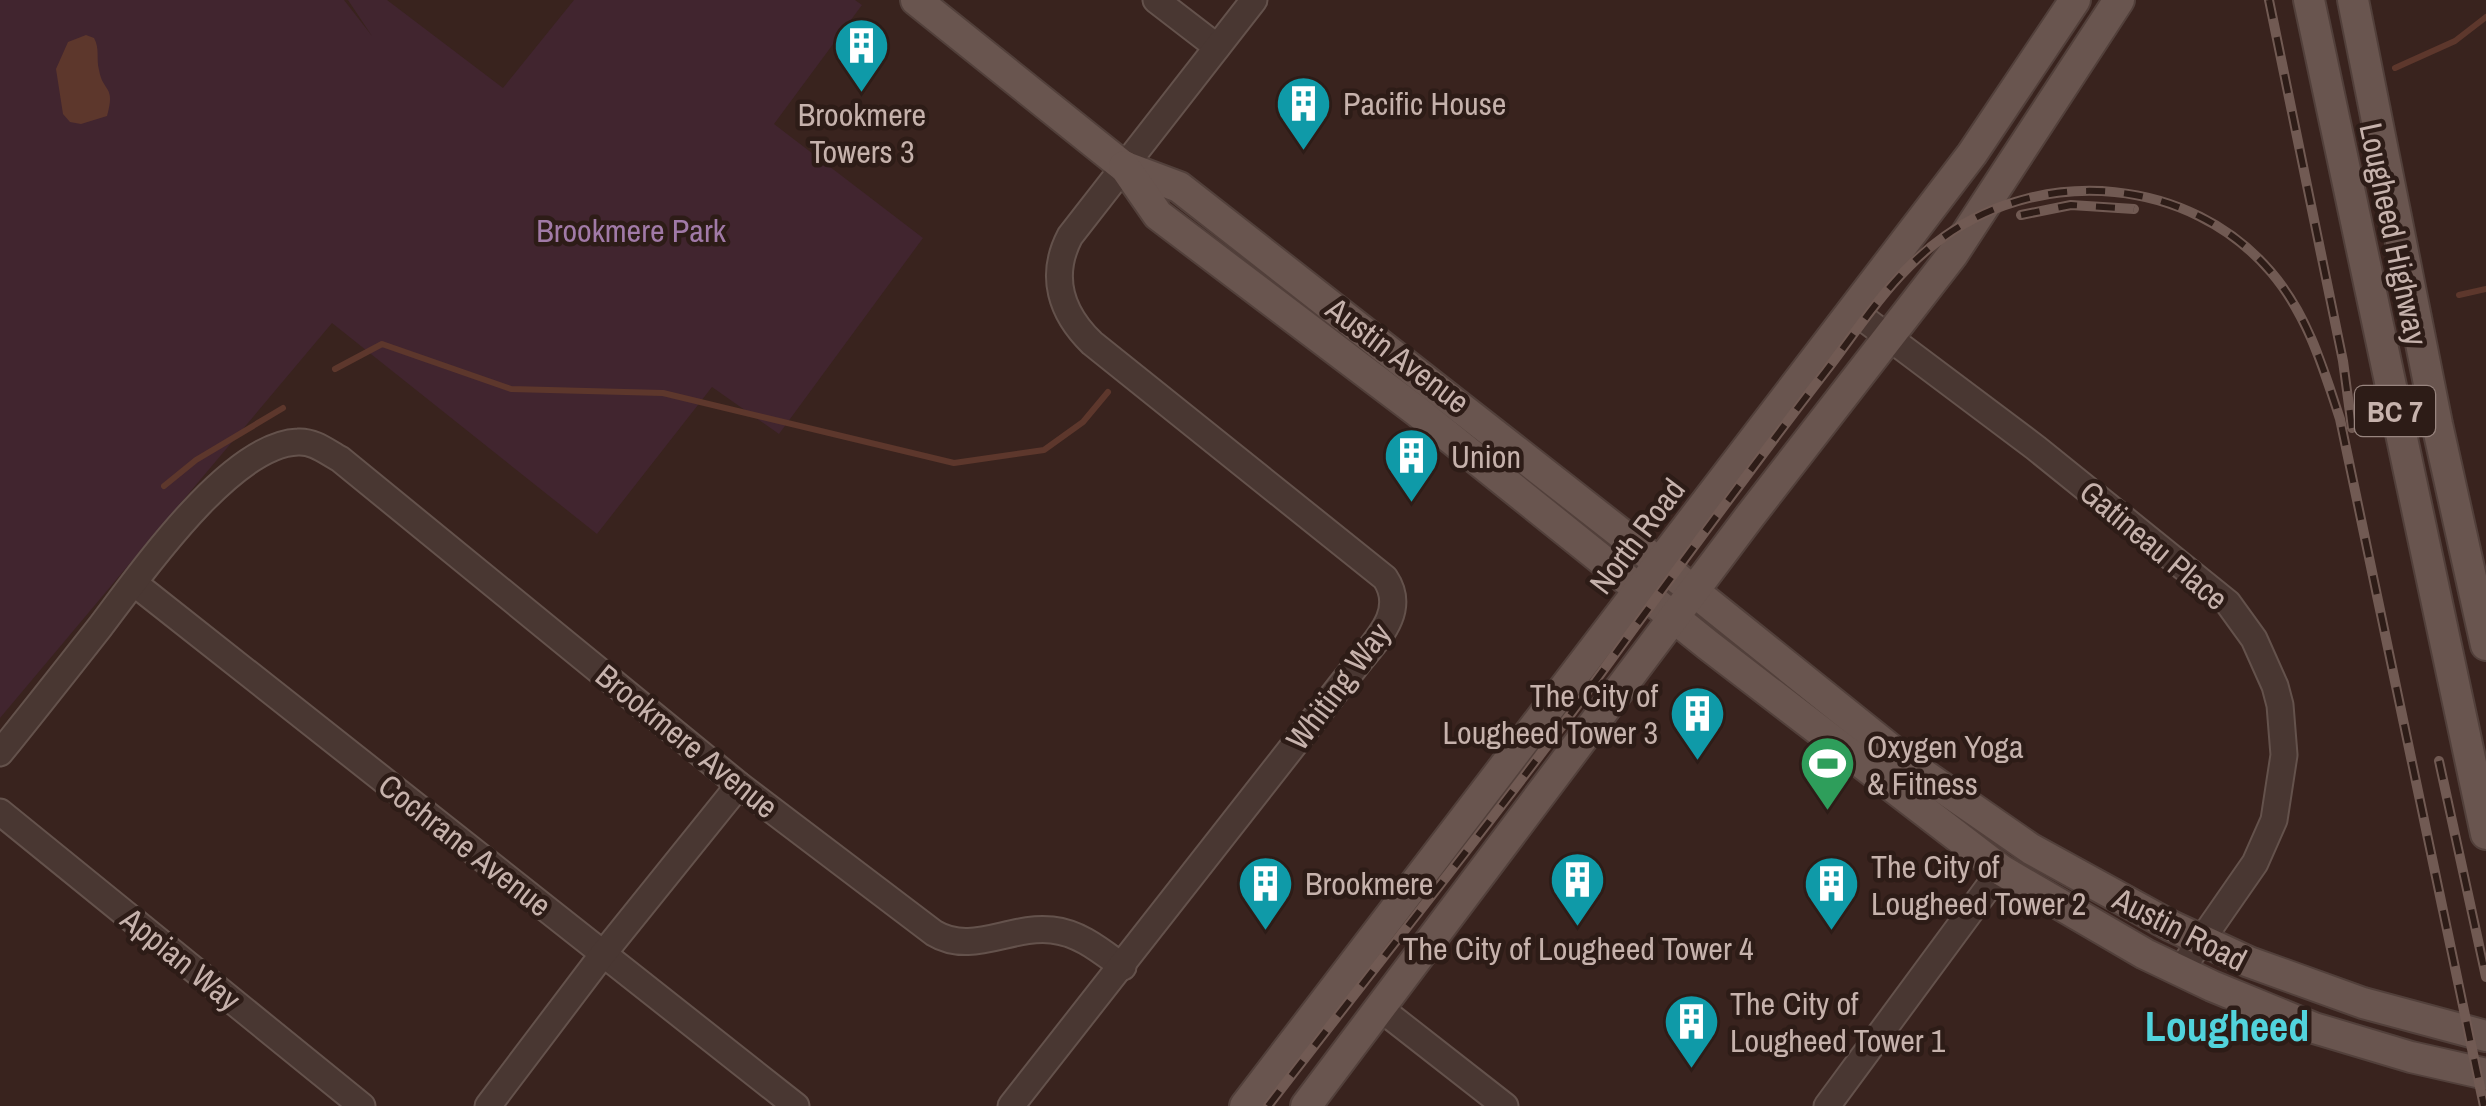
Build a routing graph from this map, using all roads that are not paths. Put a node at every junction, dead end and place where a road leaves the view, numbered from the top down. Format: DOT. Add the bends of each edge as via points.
graph roads {
  1 [pos="916,0"];
  2 [pos="1156,0"];
  3 [pos="1254,0"];
  4 [pos="2075,0"];
  5 [pos="2119,0"];
  6 [pos="2309,0"];
  7 [pos="2352,0"];
  8 [pos="1217,48"];
  9 [pos="1124,166"];
  10 [pos="1851,309"];
  11 [pos="1890,338"];
  12 [pos="1427,400"];
  13 [pos="1660,564"];
  14 [pos="134,583"];
  15 [pos="1640,591"];
  16 [pos="1695,592"];
  17 [pos="1674,618"];
  18 [pos="2486,645"];
  19 [pos="0,753"];
  20 [pos="739,785"];
  21 [pos="0,812"];
  22 [pos="2486,834"];
  23 [pos="2001,870"];
  24 [pos="2137,908"];
  25 [pos="2203,939"];
  26 [pos="603,954"];
  27 [pos="1122,967"];
  28 [pos="2180,971"];
  29 [pos="1381,1009"];
  30 [pos="2482,1030"];
  31 [pos="2486,1074"];
  32 [pos="362,1106"];
  33 [pos="488,1106"];
  34 [pos="796,1106"];
  35 [pos="1011,1106"];
  36 [pos="1245,1106"];
  37 [pos="1306,1106"];
  38 [pos="1505,1106"];
  39 [pos="1827,1106"];
  1 -- 9 [label="main road, Austin Avenue"];
  2 -- 8 [label="street"];
  3 -- 8 [label="street"];
  4 -- 10 [label="main road, North Road" via="1972,154"];
  5 -- 11 [label="main road" via="2012,168"];
  6 -- 22 [label="main road, Lougheed Highway / BC 7"];
  7 -- 18 [label="main road, Lougheed Highway / BC 7"];
  8 -- 9 [label="street"];
  9 -- 12 [label="main road, Austin Avenue" via="1158,215"];
  9 -- 27 [label="street, Whiting Way" via="1060,257 1060,294 1071,318 1092,342 1386,578 1394,603 1384,628"];
  10 -- 11 [label="street, Gatineau Place"];
  10 -- 13 [label="main road, North Road"];
  11 -- 16 [label="main road"];
  11 -- 25 [label="street, Gatineau Place" via="2228,603 2254,639 2280,705 2280,793 2256,863"];
  12 -- 13 [label="main road, Austin Avenue"];
  12 -- 15 [label="main road, Austin Avenue"];
  13 -- 15 [label="main road, North Road"];
  13 -- 16 [label="main road, Austin Road"];
  14 -- 19 [label="street"];
  14 -- 20 [label="street, Brookmere Avenue" via="172,534 250,462 277,446 316,445"];
  14 -- 26 [label="street, Cochrane Avenue"];
  15 -- 17 [label="main road, Austin Road"];
  15 -- 36 [label="main road, North Road"];
  16 -- 17 [label="main road"];
  16 -- 24 [label="main road, Austin Road" via="1914,768 2031,848"];
  17 -- 23 [label="main road, Austin Road"];
  17 -- 29 [label="main road"];
  20 -- 26 [label="street"];
  20 -- 27 [label="street, Brookmere Avenue" via="944,939 968,943 1053,930 1081,938"];
  21 -- 32 [label="street, Appian Way"];
  23 -- 24 [label="main road" via="2012,858 2029,856 2114,905"];
  23 -- 28 [label="main road, Austin Road"];
  23 -- 39 [label="street"];
  24 -- 25 [label="main road, Austin Road"];
  25 -- 28 [label="street, Gatineau Place"];
  25 -- 30 [label="main road, Austin Road" via="2362,1003"];
  26 -- 33 [label="street"];
  26 -- 34 [label="street, Cochrane Avenue"];
  27 -- 35 [label="street, Whiting Way"];
  28 -- 31 [label="main road, Austin Road" via="2314,1028"];
  29 -- 37 [label="main road"];
  29 -- 38 [label="street"];
}
